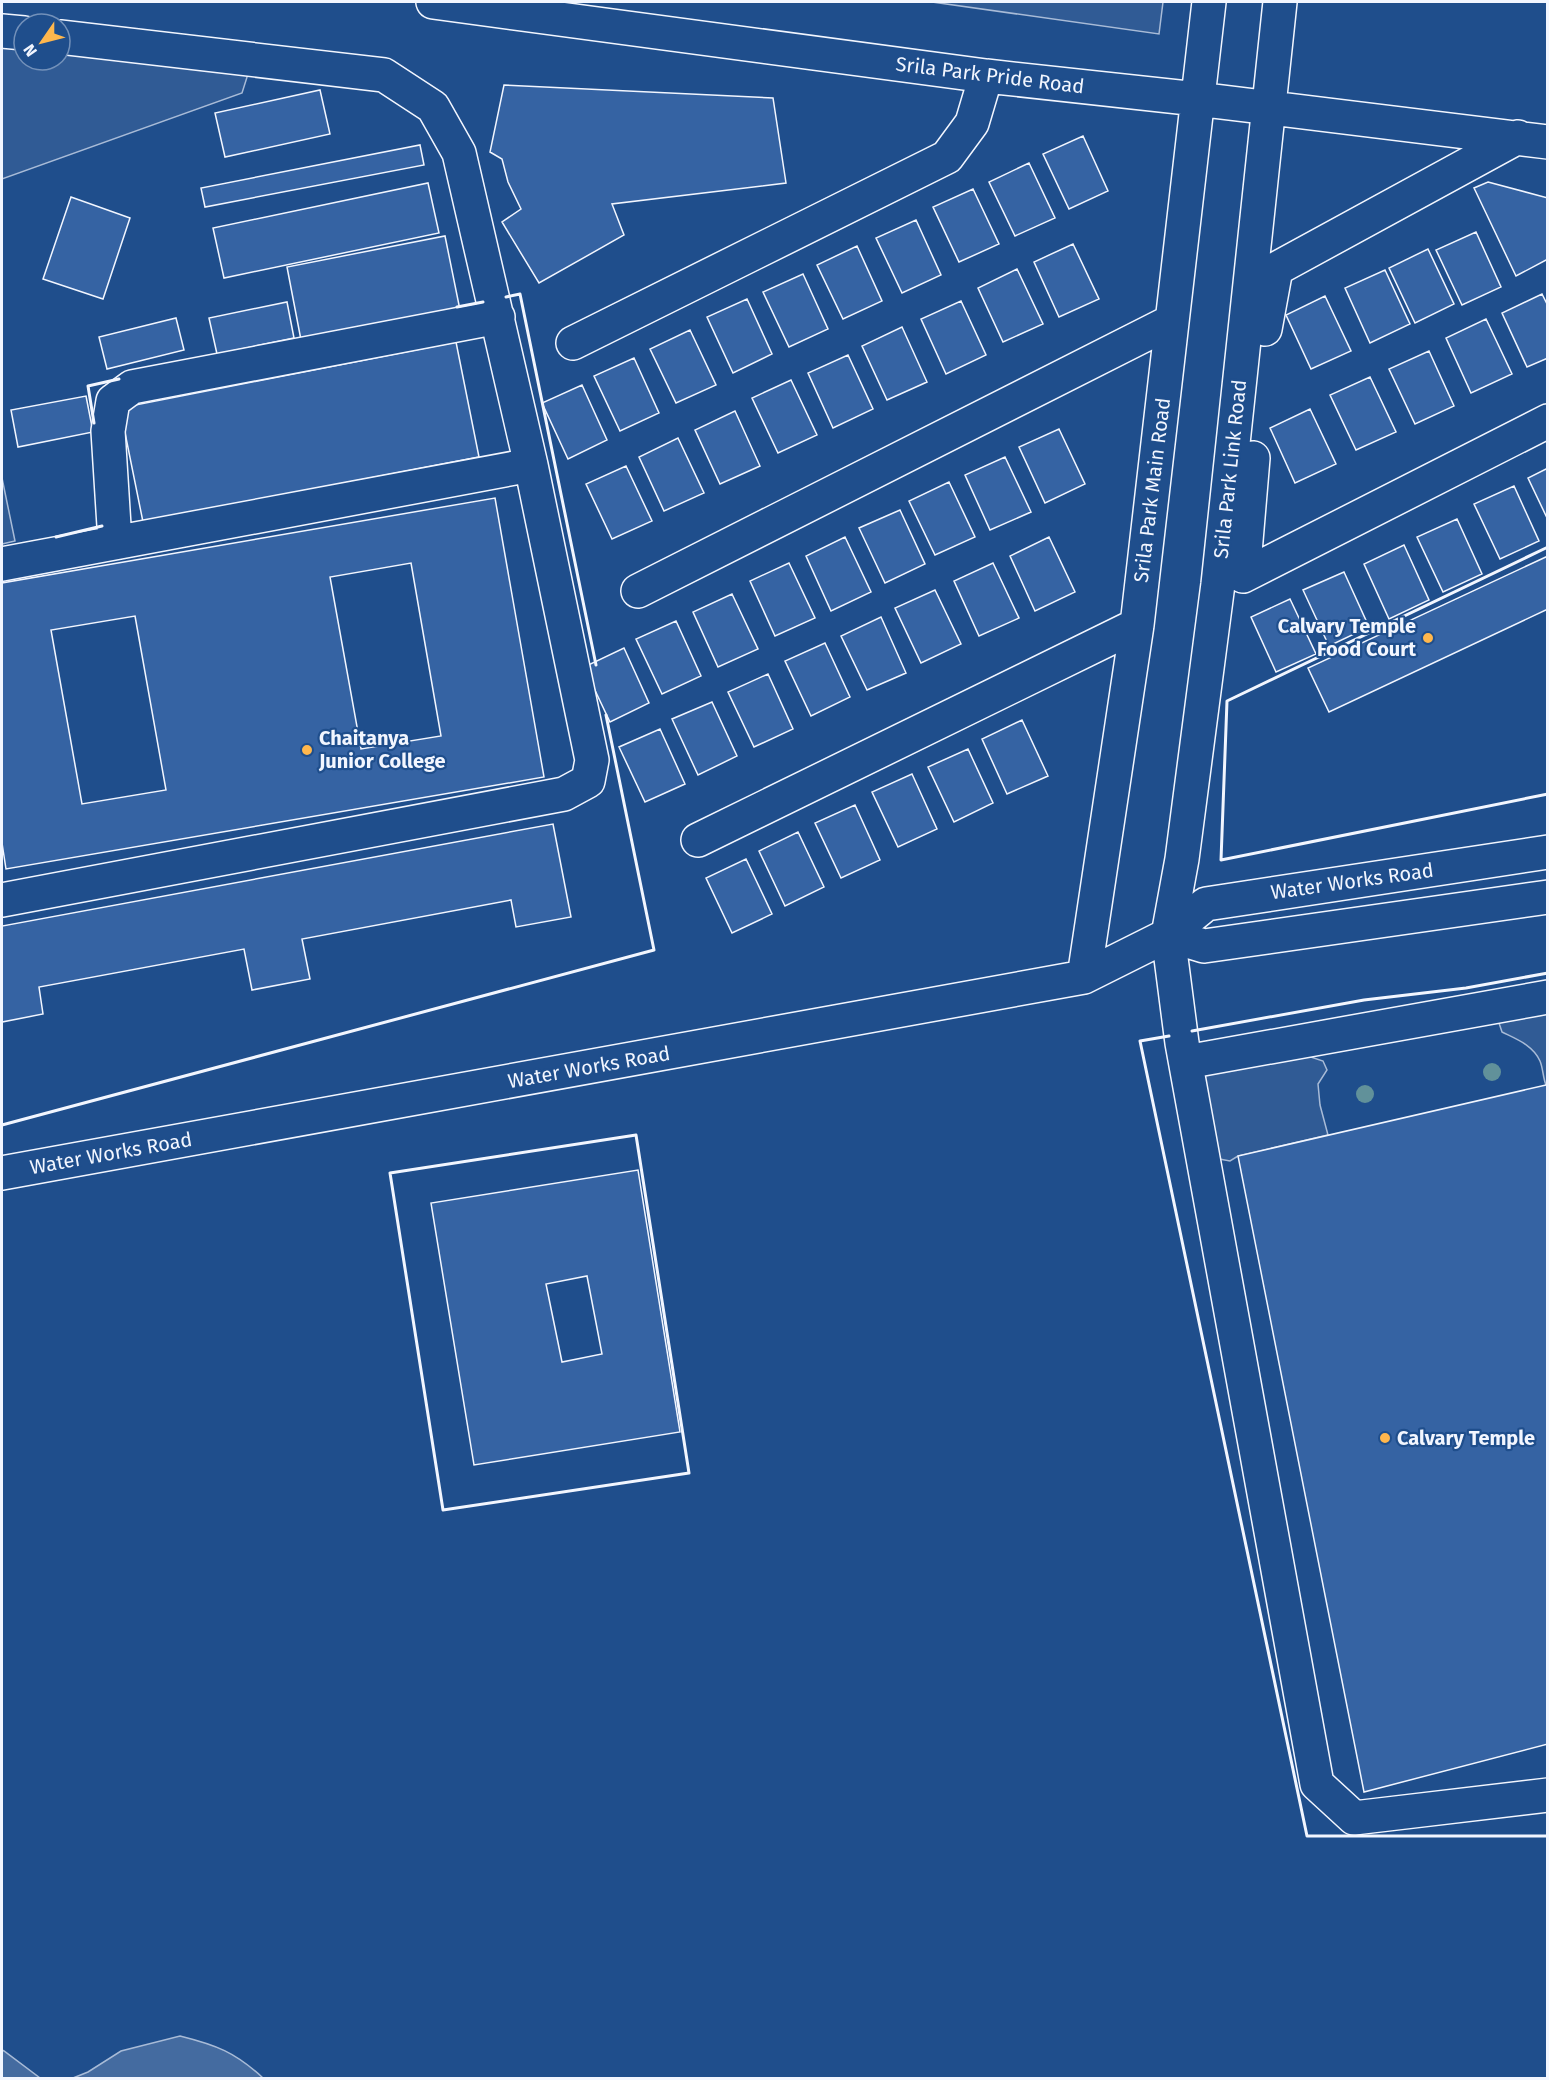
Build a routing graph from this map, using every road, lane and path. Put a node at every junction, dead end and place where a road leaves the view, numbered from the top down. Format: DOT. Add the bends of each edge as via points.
graph roads {
  1 [pos="435,2"];
  2 [pos="1209,2"];
  3 [pos="1280,2"];
  4 [pos="72,38"];
  5 [pos="986,76"];
  6 [pos="1197,99"];
  7 [pos="1268,108"];
  8 [pos="1533,140"];
  9 [pos="498,317"];
  10 [pos="1172,321"];
  11 [pos="573,343"];
  12 [pos="1548,421"];
  13 [pos="531,465"];
  14 [pos="115,542"];
  15 [pos="2,564"];
  16 [pos="638,591"];
  17 [pos="1137,625"];
  18 [pos="698,840"];
  19 [pos="1548,852"];
  20 [pos="1548,897"];
  21 [pos="2,900"];
  22 [pos="1168,935"];
  23 [pos="1084,977"];
  24 [pos="1548,997"];
  25 [pos="1186,1062"];
  26 [pos="2,1173"];
  27 [pos="1548,1795"];
  1 -- 5 [label="street, Srila Park Pride Road"];
  2 -- 6 [label="street, Srila Park Main Road"];
  3 -- 7 [label="street, Srila Park Link Road"];
  4 -- 9 [label="street" via="384,75 394,81 433,107 459,153"];
  5 -- 6 [label="street, Srila Park Pride Road"];
  5 -- 11 [label="street" via="972,123 947,157"];
  6 -- 7 [label="street, Srila Park Pride Road"];
  6 -- 10 [label="street, Srila Park Main Road"];
  7 -- 8 [label="street, Srila Park Pride Road"];
  7 -- 22 [label="street, Srila Park Link Road" via="1218,584 1182,859"];
  8 -- 12 [label="street" via="1276,270 1266,316 1243,576"];
  9 -- 13 [label="street"];
  9 -- 14 [label="street" via="132,387 113,401 108,431"];
  10 -- 16 [label="street"];
  10 -- 17 [label="street, Srila Park Main Road"];
  13 -- 14 [label="street"];
  13 -- 21 [label="street" via="592,760 588,781 564,794"];
  14 -- 15 [label="street"];
  17 -- 18 [label="street"];
  17 -- 23 [label="street, Srila Park Main Road"];
  19 -- 22 [label="street, Water Works Road" via="1206,904"];
  20 -- 22 [label="street" via="1204,946"];
  22 -- 23 [label="street, Water Works Road"];
  22 -- 25 [label="street, Srila Park Link Road"];
  23 -- 26 [label="street, Water Works Road"];
  24 -- 25 [label="street"];
  25 -- 27 [label="street, Srila Park Link Road" via="1317,1784 1354,1818"];
}
